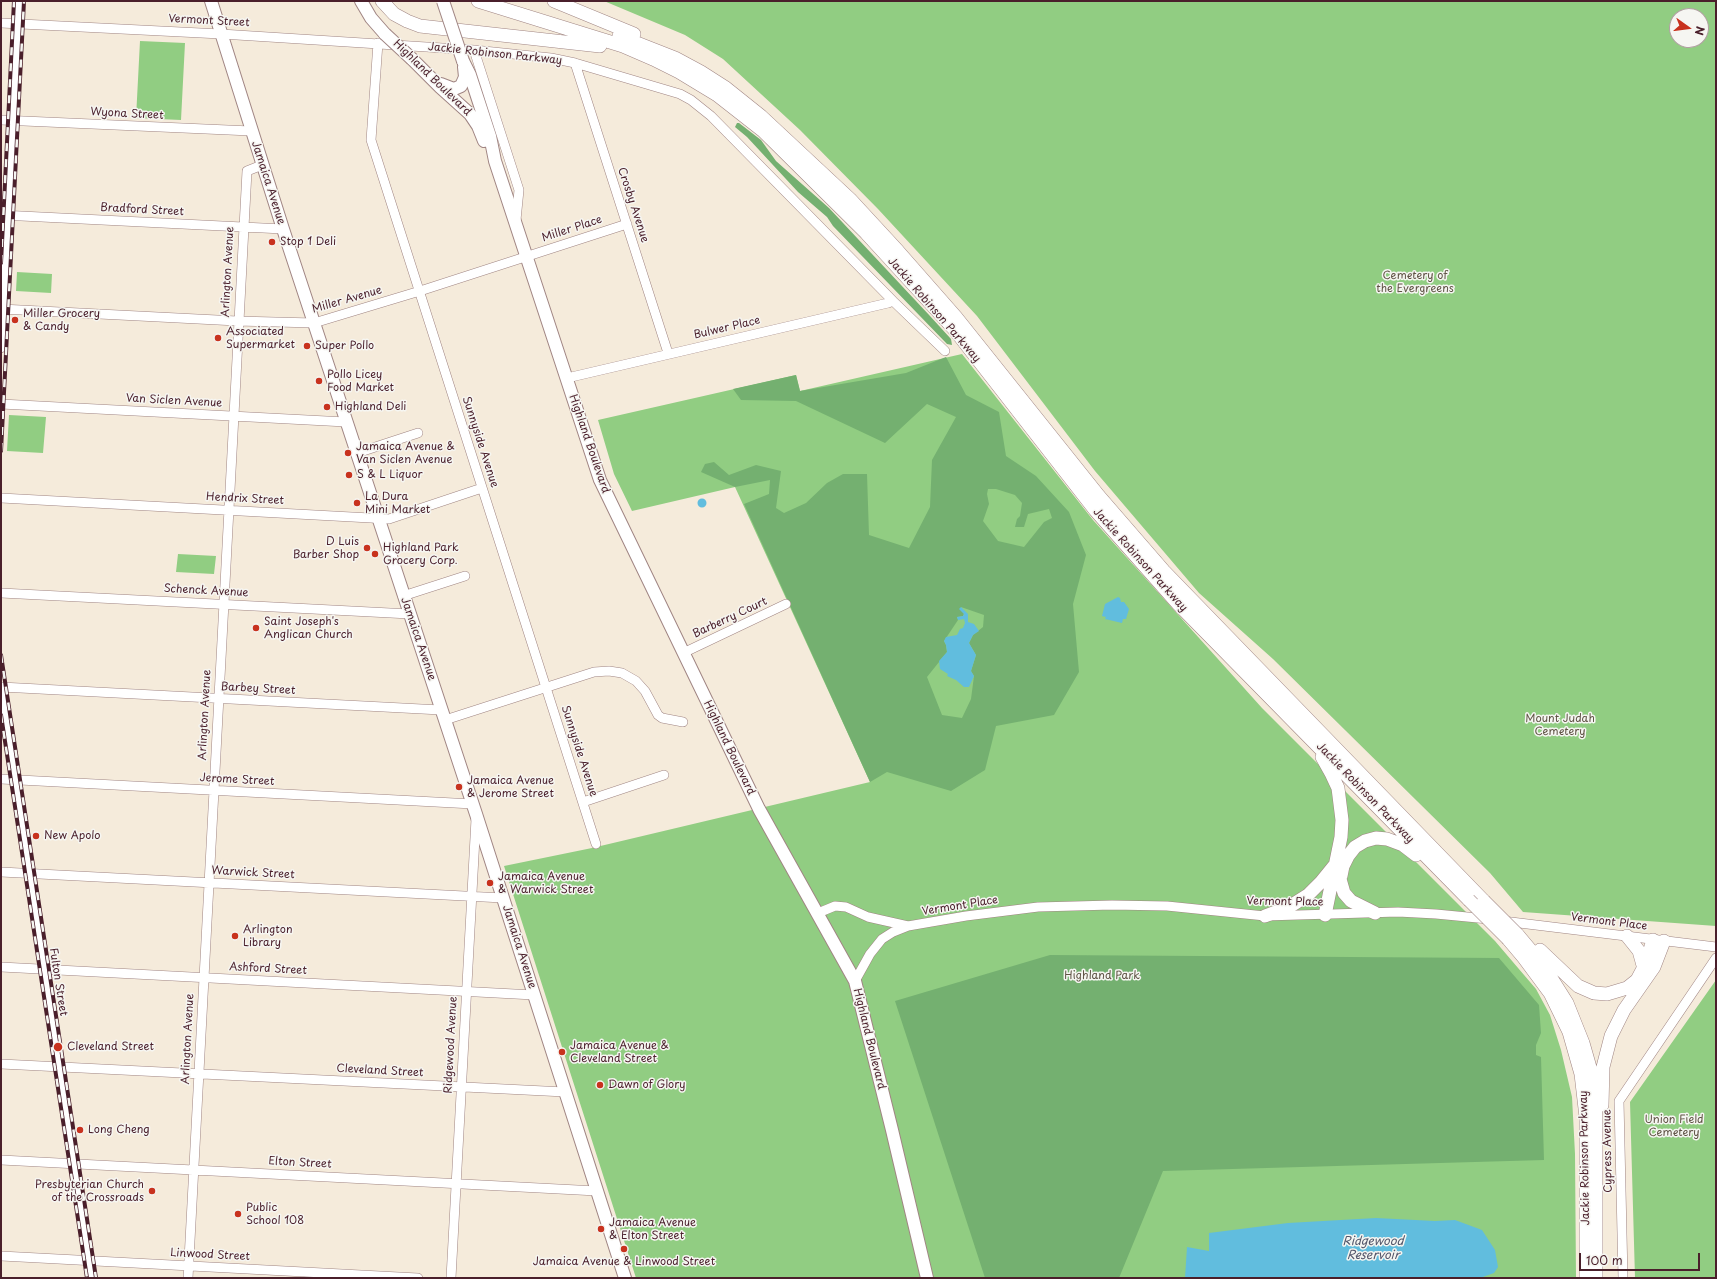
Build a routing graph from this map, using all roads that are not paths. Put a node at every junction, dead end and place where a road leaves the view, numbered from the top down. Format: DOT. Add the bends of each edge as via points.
graph roads {
  1 [pos="19,1"];
  2 [pos="211,1"];
  3 [pos="361,1"];
  4 [pos="382,1"];
  5 [pos="443,1"];
  6 [pos="478,1"];
  7 [pos="505,1"];
  8 [pos="554,1"];
  9 [pos="1,23"];
  10 [pos="18,24"];
  11 [pos="221,34"];
  12 [pos="381,38"];
  13 [pos="416,46"];
  14 [pos="474,50"];
  15 [pos="658,55"];
  16 [pos="463,62"];
  17 [pos="575,63"];
  18 [pos="428,74"];
  19 [pos="1,120"];
  20 [pos="13,120"];
  21 [pos="251,131"];
  22 [pos="495,161"];
  23 [pos="262,165"];
  24 [pos="4,215"];
  25 [pos="516,222"];
  26 [pos="627,224"];
  27 [pos="243,227"];
  28 [pos="283,229"];
  29 [pos="526,257"];
  30 [pos="420,291"];
  31 [pos="893,301"];
  32 [pos="2,309"];
  33 [pos="237,321"];
  34 [pos="314,323"];
  35 [pos="1,348"];
  36 [pos="945,351"];
  37 [pos="668,353"];
  38 [pos="566,378"];
  39 [pos="1,404"];
  40 [pos="232,416"];
  41 [pos="346,422"];
  42 [pos="418,433"];
  43 [pos="357,454"];
  44 [pos="482,488"];
  45 [pos="1,498"];
  46 [pos="228,510"];
  47 [pos="378,518"];
  48 [pos="465,576"];
  49 [pos="1,592"];
  50 [pos="403,596"];
  51 [pos="223,604"];
  52 [pos="786,604"];
  53 [pos="410,614"];
  54 [pos="683,653"];
  55 [pos="1,687"];
  56 [pos="546,688"];
  57 [pos="1,690"];
  58 [pos="218,699"];
  59 [pos="443,715"];
  60 [pos="683,722"];
  61 [pos="1308,735"];
  62 [pos="664,775"];
  63 [pos="1,779"];
  64 [pos="15,780"];
  65 [pos="213,791"];
  66 [pos="583,802"];
  67 [pos="474,809"];
  68 [pos="596,844"];
  69 [pos="1335,864"];
  70 [pos="1,872"];
  71 [pos="29,874"];
  72 [pos="1446,876"];
  73 [pos="1340,879"];
  74 [pos="208,883"];
  75 [pos="471,897"];
  76 [pos="503,898"];
  77 [pos="818,913"];
  78 [pos="1375,913"];
  79 [pos="1329,915"];
  80 [pos="1265,916"];
  81 [pos="908,926"];
  82 [pos="1627,936"];
  83 [pos="1512,937"];
  84 [pos="1658,940"];
  85 [pos="1716,948"];
  86 [pos="1716,958"];
  87 [pos="1,967"];
  88 [pos="43,969"];
  89 [pos="1644,969"];
  90 [pos="203,978"];
  91 [pos="855,981"];
  92 [pos="466,992"];
  93 [pos="534,995"];
  94 [pos="1,1064"];
  95 [pos="59,1066"];
  96 [pos="198,1074"];
  97 [pos="461,1088"];
  98 [pos="565,1092"];
  99 [pos="1,1160"];
  100 [pos="74,1164"];
  101 [pos="193,1170"];
  102 [pos="1596,1174"];
  103 [pos="456,1184"];
  104 [pos="597,1191"];
  105 [pos="1,1256"];
  106 [pos="88,1261"];
  107 [pos="188,1266"];
  108 [pos="91,1278"];
  109 [pos="188,1278"];
  110 [pos="418,1278"];
  111 [pos="451,1278"];
  112 [pos="625,1278"];
  113 [pos="927,1278"];
  114 [pos="1586,1278"];
  115 [pos="1596,1278"];
  116 [pos="1623,1278"];
  1 -- 10 [label="street"];
  2 -- 11 [label="main road, Jamaica Avenue"];
  3 -- 12 [label="main road, Highland Boulevard"];
  4 -- 15 [label="highway" via="394,14 420,26 601,46"];
  5 -- 16 [label="main road, Highland Boulevard, bridge"];
  6 -- 15 [label="highway, Jackie Robinson Parkway"];
  7 -- 15 [label="highway, Jackie Robinson Parkway" via="606,32"];
  8 -- 15 [label="highway" via="637,35"];
  9 -- 10 [label="street, Vermont Street"];
  10 -- 11 [label="street, Vermont Street"];
  10 -- 20 [label="street"];
  11 -- 12 [label="street, Vermont Street"];
  11 -- 21 [label="main road, Jamaica Avenue"];
  12 -- 13 [label="street, Vermont Street"];
  12 -- 18 [label="main road, Highland Boulevard, bridge" via="412,59"];
  12 -- 30 [label="street, Sunnyside Avenue" via="371,140"];
  13 -- 14 [label="street, Jackie Robinson Parkway"];
  14 -- 17 [label="street, Jackie Robinson Parkway" via="552,58"];
  14 -- 25 [label="street, Highland Boulevard" via="519,190"];
  15 -- 61 [label="highway, Jackie Robinson Parkway" via="741,112 866,233 954,329 1095,510 1178,604"];
  15 -- 83 [label="highway, Jackie Robinson Parkway, bridge" via="701,72 738,97 850,199 956,317 1098,496 1164,571 1484,901"];
  16 -- 18 [label="main road" via="464,80 456,89 448,88"];
  16 -- 22 [label="main road, Highland Boulevard" via="470,75 488,129"];
  17 -- 26 [label="street, Crosby Avenue"];
  17 -- 31 [label="street, Jackie Robinson Parkway" via="680,94 692,100 711,116"];
  18 -- 22 [label="main road, Highland Boulevard" via="470,114"];
  19 -- 20 [label="street, Wyona Street"];
  20 -- 21 [label="street, Wyona Street"];
  20 -- 24 [label="street"];
  21 -- 23 [label="main road, Jamaica Avenue"];
  22 -- 25 [label="main road, Highland Boulevard"];
  23 -- 27 [label="street, Arlington Avenue" via="247,171"];
  23 -- 28 [label="main road, Jamaica Avenue"];
  24 -- 27 [label="street, Bradford Street"];
  24 -- 32 [label="street"];
  25 -- 29 [label="main road, Highland Boulevard"];
  26 -- 29 [label="street, Miller Place"];
  26 -- 37 [label="street, Crosby Avenue"];
  27 -- 28 [label="street, Bradford Street"];
  27 -- 33 [label="street, Arlington Avenue"];
  28 -- 34 [label="main road, Jamaica Avenue"];
  29 -- 30 [label="street, Miller Avenue"];
  29 -- 38 [label="main road, Highland Boulevard"];
  30 -- 34 [label="street, Miller Avenue"];
  30 -- 44 [label="street, Sunnyside Avenue"];
  31 -- 36 [label="street, Jackie Robinson Parkway"];
  31 -- 37 [label="street, Bulwer Place"];
  32 -- 33 [label="street, Miller Avenue"];
  32 -- 35 [label="street"];
  33 -- 34 [label="street, Miller Avenue"];
  33 -- 40 [label="street, Arlington Avenue"];
  34 -- 41 [label="main road, Jamaica Avenue"];
  37 -- 38 [label="street, Bulwer Place"];
  38 -- 54 [label="main road, Highland Boulevard" via="600,480"];
  39 -- 40 [label="street, Van Siclen Avenue"];
  40 -- 41 [label="street, Van Siclen Avenue"];
  40 -- 46 [label="street, Arlington Avenue"];
  41 -- 43 [label="main road, Jamaica Avenue"];
  42 -- 43 [label="street"];
  43 -- 47 [label="main road, Jamaica Avenue"];
  44 -- 47 [label="street, Hendrix Street" via="389,518"];
  44 -- 56 [label="street, Sunnyside Avenue"];
  45 -- 46 [label="street, Hendrix Street"];
  46 -- 47 [label="street, Hendrix Street"];
  46 -- 51 [label="street, Arlington Avenue"];
  47 -- 50 [label="main road, Jamaica Avenue"];
  48 -- 50 [label="street"];
  49 -- 51 [label="street, Schenck Avenue"];
  50 -- 53 [label="main road, Jamaica Avenue"];
  51 -- 53 [label="street, Schenck Avenue"];
  51 -- 58 [label="street, Arlington Avenue"];
  52 -- 54 [label="street, Barberry Court"];
  53 -- 59 [label="main road, Jamaica Avenue"];
  54 -- 77 [label="main road, Highland Boulevard" via="759,809"];
  55 -- 58 [label="street, Barbey Street"];
  56 -- 59 [label="street, Barbey Street"];
  56 -- 60 [label="street, Barbey Street" via="594,672 617,671 636,681 645,691 658,715 668,720"];
  56 -- 66 [label="street, Sunnyside Avenue"];
  57 -- 64 [label="street, Fulton Street"];
  58 -- 59 [label="street, Barbey Street"];
  58 -- 65 [label="street, Arlington Avenue"];
  59 -- 67 [label="main road, Jamaica Avenue"];
  61 -- 69 [label="highway" via="1331,773 1339,796 1342,829"];
  61 -- 72 [label="highway, Jackie Robinson Parkway"];
  62 -- 66 [label="street"];
  63 -- 64 [label="street, Jerome Street"];
  64 -- 65 [label="street, Jerome Street"];
  64 -- 71 [label="street, Fulton Street"];
  65 -- 67 [label="street, Jerome Street"];
  65 -- 74 [label="street, Arlington Avenue"];
  66 -- 68 [label="street, Sunnyside Avenue"];
  67 -- 75 [label="street, Ridgewood Avenue"];
  67 -- 76 [label="main road, Jamaica Avenue"];
  69 -- 79 [label="highway"];
  69 -- 80 [label="highway" via="1308,895 1289,907"];
  70 -- 71 [label="street, Warwick Street"];
  71 -- 74 [label="street, Warwick Street"];
  71 -- 88 [label="street, Fulton Street"];
  72 -- 73 [label="highway" via="1402,845 1382,838 1365,841 1351,851"];
  72 -- 83 [label="highway, Jackie Robinson Parkway, bridge" via="1469,900"];
  73 -- 78 [label="highway" via="1344,893 1351,901"];
  73 -- 79 [label="highway"];
  74 -- 75 [label="street, Warwick Street"];
  74 -- 90 [label="street, Arlington Avenue"];
  75 -- 76 [label="street, Warwick Street"];
  75 -- 92 [label="street, Ridgewood Avenue"];
  76 -- 93 [label="main road, Jamaica Avenue"];
  77 -- 81 [label="street" via="835,906 846,907 868,917"];
  77 -- 91 [label="main road, Highland Boulevard"];
  78 -- 79 [label="street, Vermont Place"];
  78 -- 82 [label="street, Vermont Place" via="1470,917"];
  79 -- 80 [label="street, Vermont Place"];
  80 -- 81 [label="street, Vermont Place" via="1167,906 1107,905 1038,908"];
  81 -- 91 [label="street, Vermont Place" via="882,939"];
  82 -- 84 [label="street, Vermont Place"];
  82 -- 89 [label="highway" via="1639,951"];
  83 -- 89 [label="highway" via="1538,947 1573,983 1594,993 1607,994 1627,988 1637,980"];
  83 -- 102 [label="highway, Jackie Robinson Parkway" via="1543,965 1560,990 1583,1043 1591,1071 1595,1100"];
  83 -- 114 [label="highway, Jackie Robinson Parkway" via="1550,993 1568,1032 1581,1074 1586,1124"];
  84 -- 85 [label="street, Vermont Place"];
  84 -- 89 [label="highway"];
  84 -- 102 [label="highway" via="1656,963 1619,1018 1608,1045 1603,1068 1602,1124"];
  86 -- 116 [label="street, Cypress Avenue" via="1619,1101"];
  87 -- 88 [label="street, Ashford Street"];
  88 -- 90 [label="street, Ashford Street"];
  88 -- 95 [label="street, Fulton Street"];
  90 -- 92 [label="street, Ashford Street"];
  90 -- 96 [label="street, Arlington Avenue"];
  91 -- 113 [label="main road, Highland Boulevard"];
  92 -- 93 [label="street, Ashford Street"];
  92 -- 97 [label="street, Ridgewood Avenue"];
  93 -- 98 [label="main road, Jamaica Avenue"];
  94 -- 95 [label="street, Cleveland Street"];
  95 -- 96 [label="street, Cleveland Street"];
  95 -- 100 [label="street, Fulton Street"];
  96 -- 97 [label="street, Cleveland Street"];
  96 -- 101 [label="street, Arlington Avenue"];
  97 -- 98 [label="street, Cleveland Street"];
  97 -- 103 [label="street, Ridgewood Avenue"];
  98 -- 104 [label="main road, Jamaica Avenue"];
  99 -- 100 [label="street, Elton Street"];
  100 -- 101 [label="street, Elton Street"];
  100 -- 106 [label="street, Fulton Street"];
  101 -- 103 [label="street, Elton Street"];
  101 -- 107 [label="street, Arlington Avenue"];
  102 -- 115 [label="highway, Jackie Robinson Parkway"];
  103 -- 104 [label="street, Elton Street"];
  103 -- 111 [label="street, Ridgewood Avenue"];
  104 -- 112 [label="main road, Jamaica Avenue"];
  105 -- 106 [label="street, Linwood Street"];
  106 -- 107 [label="street, Linwood Street"];
  106 -- 108 [label="street, Fulton Street"];
  107 -- 109 [label="street, Arlington Avenue"];
  107 -- 110 [label="street, Linwood Street"];
}
